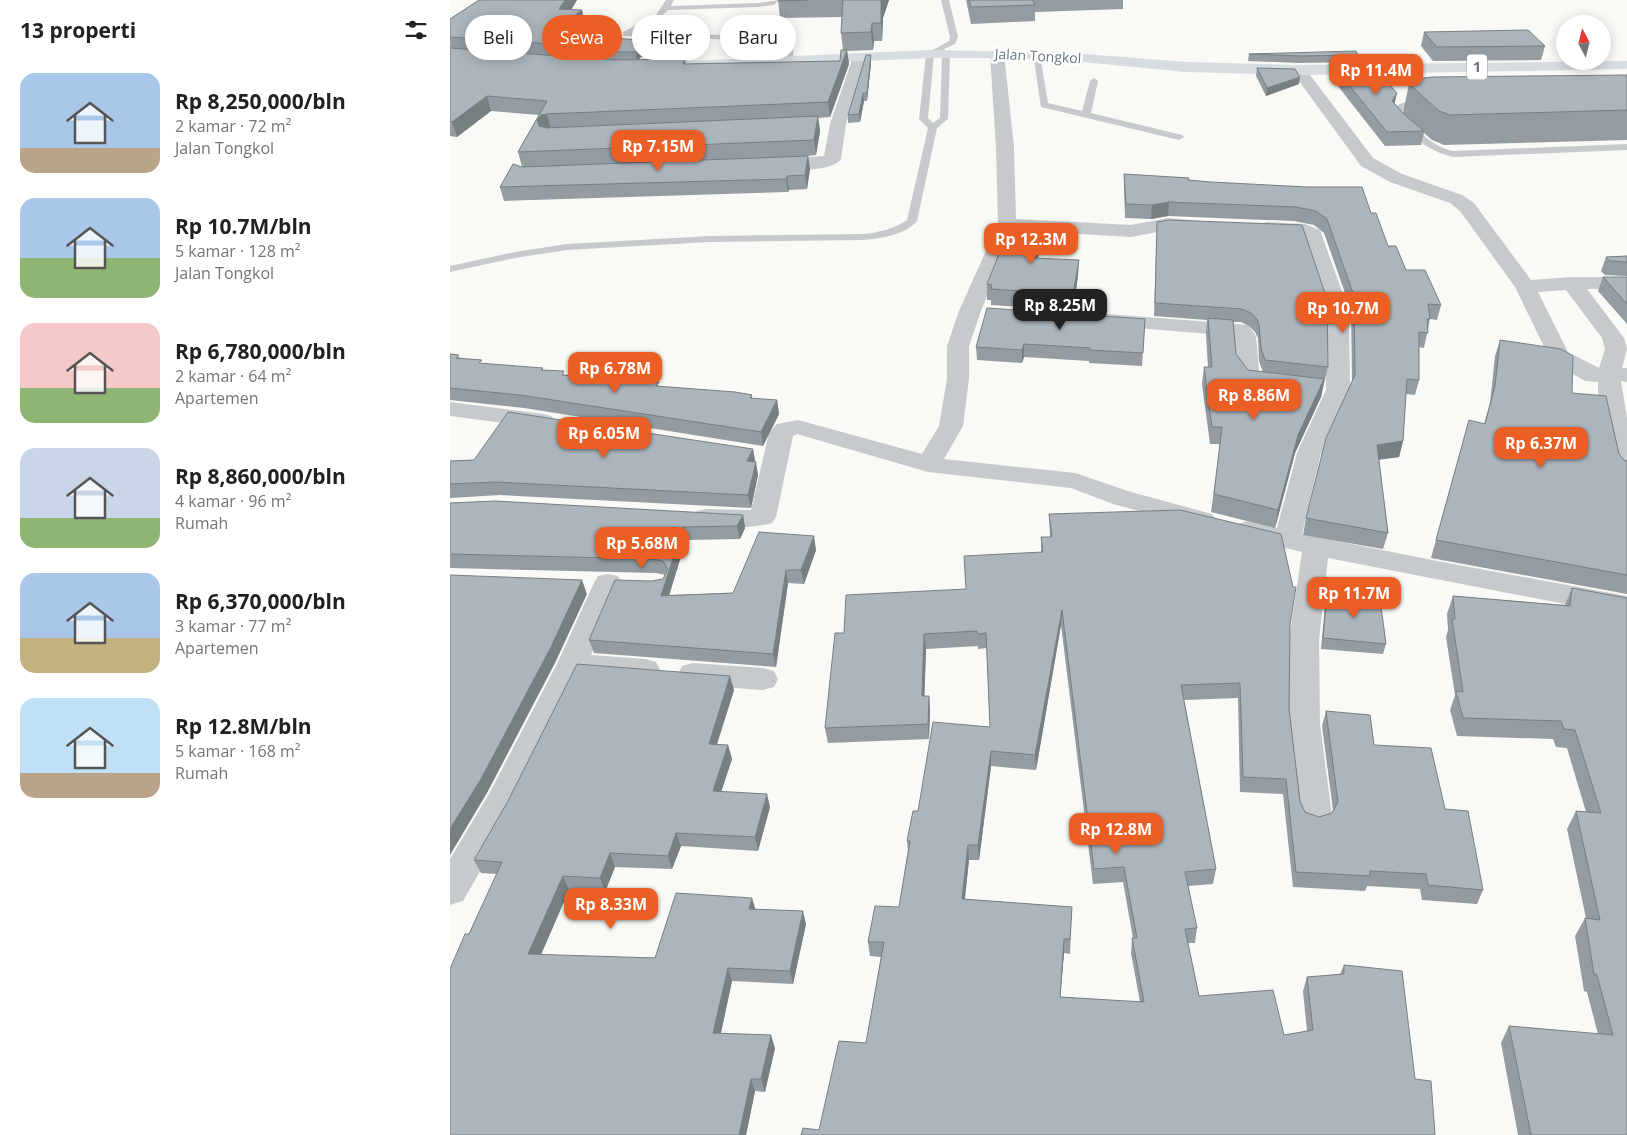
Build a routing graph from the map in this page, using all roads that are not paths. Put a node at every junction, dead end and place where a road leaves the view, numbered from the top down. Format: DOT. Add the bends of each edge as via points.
graph roads {
  1 [pos="775,0"];
  2 [pos="945,0"];
  3 [pos="669,4"];
  4 [pos="626,34"];
  5 [pos="622,36"];
  6 [pos="720,38"];
  7 [pos="938,53"];
  8 [pos="997,54"];
  9 [pos="1036,55"];
  10 [pos="860,57"];
  11 [pos="790,60"];
  12 [pos="796,60"];
  13 [pos="1627,64"];
  14 [pos="675,65"];
  15 [pos="1303,70"];
  16 [pos="1094,81"];
  17 [pos="1436,101"];
  18 [pos="1086,114"];
  19 [pos="838,124"];
  20 [pos="818,125"];
  21 [pos="933,127"];
  22 [pos="1179,137"];
  23 [pos="1627,147"];
  24 [pos="752,165"];
  25 [pos="1007,224"];
  26 [pos="1217,226"];
  27 [pos="1246,227"];
  28 [pos="450,269"];
  29 [pos="1572,283"];
  30 [pos="1627,283"];
  31 [pos="1525,287"];
  32 [pos="1087,319"];
  33 [pos="1620,338"];
  34 [pos="1608,374"];
  35 [pos="1318,388"];
  36 [pos="450,409"];
  37 [pos="563,424"];
  38 [pos="928,464"];
  39 [pos="1627,471"];
  40 [pos="687,516"];
  41 [pos="1287,540"];
  42 [pos="1316,548"];
  43 [pos="608,583"];
  44 [pos="1627,606"];
  45 [pos="572,664"];
  46 [pos="763,679"];
  47 [pos="1315,816"];
  48 [pos="450,890"];
  1 -- 3 [label="lane" via="759,5"];
  2 -- 7 [label="lane" via="954,37"];
  3 -- 4 [label="lane" via="651,21"];
  4 -- 5 [label="lane"];
  4 -- 6 [label="lane"];
  7 -- 8 [label="highway, Jalan Tongkol / 1"];
  7 -- 10 [label="highway, Jalan Tongkol / 1"];
  7 -- 21 [label="lane" via="944,119"];
  7 -- 21 [label="lane" via="923,119"];
  8 -- 9 [label="highway, Jalan Tongkol / 1"];
  8 -- 25 [label="street" via="1005,147"];
  9 -- 15 [label="highway, Jalan Tongkol / 1" via="1186,67"];
  9 -- 18 [label="lane" via="1044,105"];
  10 -- 12 [label="highway, Jalan Tongkol / 1"];
  10 -- 19 [label="street"];
  11 -- 14 [label="highway, Jalan Tongkol / 1"];
  13 -- 15 [label="highway, Jalan Tongkol / 1"];
  15 -- 31 [label="street" via="1366,162 1396,178 1456,199 1467,207"];
  16 -- 18 [label="lane"];
  17 -- 23 [label="lane" via="1408,104 1395,113 1431,147 1444,153"];
  18 -- 22 [label="lane"];
  19 -- 20 [label="street"];
  19 -- 24 [label="street" via="832,159 828,162"];
  21 -- 28 [label="lane" via="912,221 887,234 567,247"];
  25 -- 26 [label="street" via="1132,231 1168,224"];
  25 -- 38 [label="street" via="1000,236 980,311 958,346 958,379 951,426"];
  27 -- 35 [label="street" via="1300,229 1313,234 1338,311 1339,325"];
  29 -- 30 [label="street"];
  29 -- 31 [label="street"];
  29 -- 33 [label="street"];
  31 -- 34 [label="street" via="1559,356 1565,361"];
  32 -- 35 [label="street" via="1240,330 1245,336 1247,371 1259,383"];
  33 -- 34 [label="street"];
  34 -- 39 [label="street"];
  35 -- 41 [label="street" via="1309,453"];
  36 -- 37 [label="street"];
  38 -- 40 [label="street" via="798,426 781,433 767,455 763,517"];
  38 -- 41 [label="street" via="1075,481 1178,514"];
  41 -- 42 [label="street"];
  42 -- 44 [label="street"];
  42 -- 47 [label="street" via="1304,640 1304,724"];
  43 -- 45 [label="street"];
  45 -- 46 [label="street"];
  45 -- 48 [label="street" via="501,804"];
}
